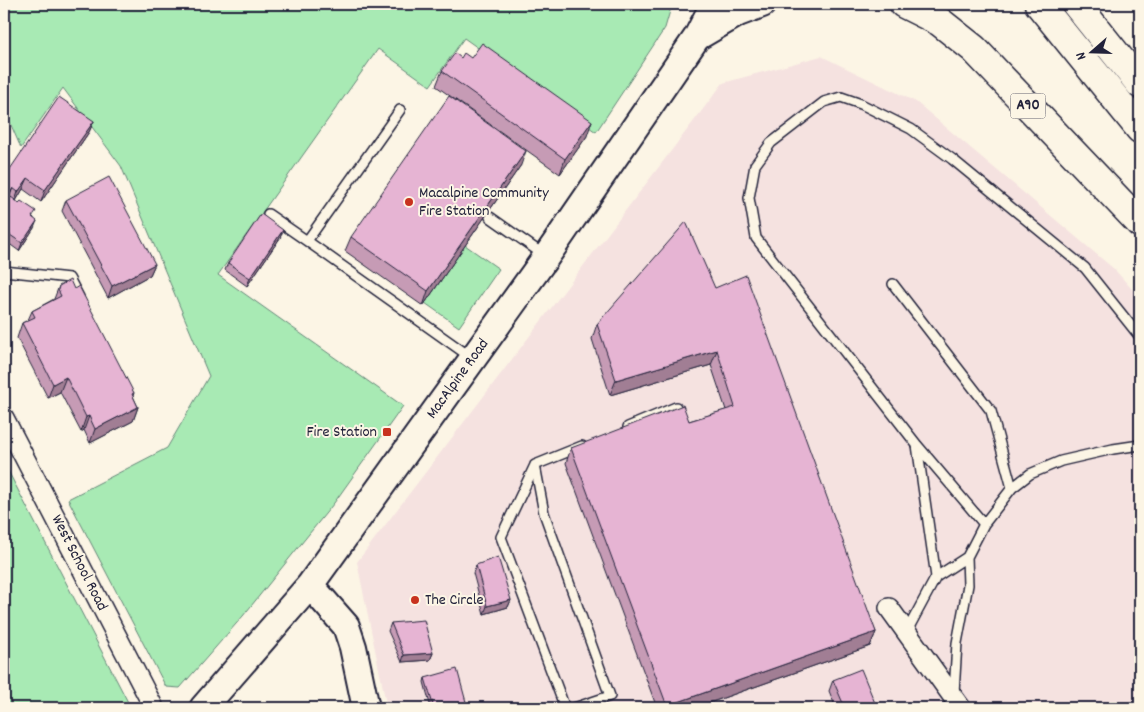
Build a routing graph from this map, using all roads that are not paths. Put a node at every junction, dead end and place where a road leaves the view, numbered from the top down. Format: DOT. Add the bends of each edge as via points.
graph roads {
  1 [pos="714,4"];
  2 [pos="762,4"];
  3 [pos="904,4"];
  4 [pos="1038,4"];
  5 [pos="1076,4"];
  6 [pos="697,37"];
  7 [pos="1140,84"];
  8 [pos="400,110"];
  9 [pos="1140,128"];
  10 [pos="268,214"];
  11 [pos="490,217"];
  12 [pos="1140,223"];
  13 [pos="307,241"];
  14 [pos="546,257"];
  15 [pos="4,271"];
  16 [pos="893,284"];
  17 [pos="83,304"];
  18 [pos="1140,337"];
  19 [pos="472,358"];
  20 [pos="676,407"];
  21 [pos="4,418"];
  22 [pos="623,429"];
  23 [pos="588,443"];
  24 [pos="917,445"];
  25 [pos="1140,445"];
  26 [pos="535,465"];
  27 [pos="1012,488"];
  28 [pos="984,524"];
  29 [pos="967,558"];
  30 [pos="936,577"];
  31 [pos="310,585"];
  32 [pos="889,608"];
  33 [pos="907,631"];
  34 [pos="958,703"];
  35 [pos="154,708"];
  36 [pos="202,708"];
  37 [pos="366,708"];
  38 [pos="565,708"];
  39 [pos="574,708"];
  1 -- 6 [label="street, MacAlpine Road"];
  2 -- 6 [label="street, MacAlpine Road" via="738,13"];
  3 -- 12 [label="highway, A90" via="940,22 974,49"];
  4 -- 9 [label="highway"];
  5 -- 7 [label="highway"];
  6 -- 14 [label="street, MacAlpine Road"];
  8 -- 13 [label="lane"];
  10 -- 13 [label="lane"];
  11 -- 14 [label="lane"];
  13 -- 19 [label="lane"];
  14 -- 19 [label="street, MacAlpine Road"];
  15 -- 17 [label="lane" via="69,278"];
  16 -- 27 [label="lane" via="990,411"];
  18 -- 24 [label="lane" via="1085,268 911,129 841,97 824,102 772,143 756,165 749,198 756,238"];
  19 -- 31 [label="street, MacAlpine Road"];
  20 -- 22 [label="lane"];
  21 -- 35 [label="street, West School Road"];
  23 -- 26 [label="lane"];
  24 -- 28 [label="lane"];
  24 -- 30 [label="lane"];
  25 -- 27 [label="lane" via="1061,461 1030,474"];
  26 -- 38 [label="lane" via="501,537"];
  26 -- 39 [label="lane" via="544,513 610,696"];
  27 -- 28 [label="lane"];
  28 -- 29 [label="lane"];
  29 -- 30 [label="lane"];
  29 -- 34 [label="lane" via="968,585 957,643"];
  30 -- 33 [label="lane"];
  31 -- 36 [label="street, MacAlpine Road"];
  31 -- 37 [label="street" via="346,626"];
  32 -- 33 [label="street"];
  33 -- 34 [label="street"];
}
